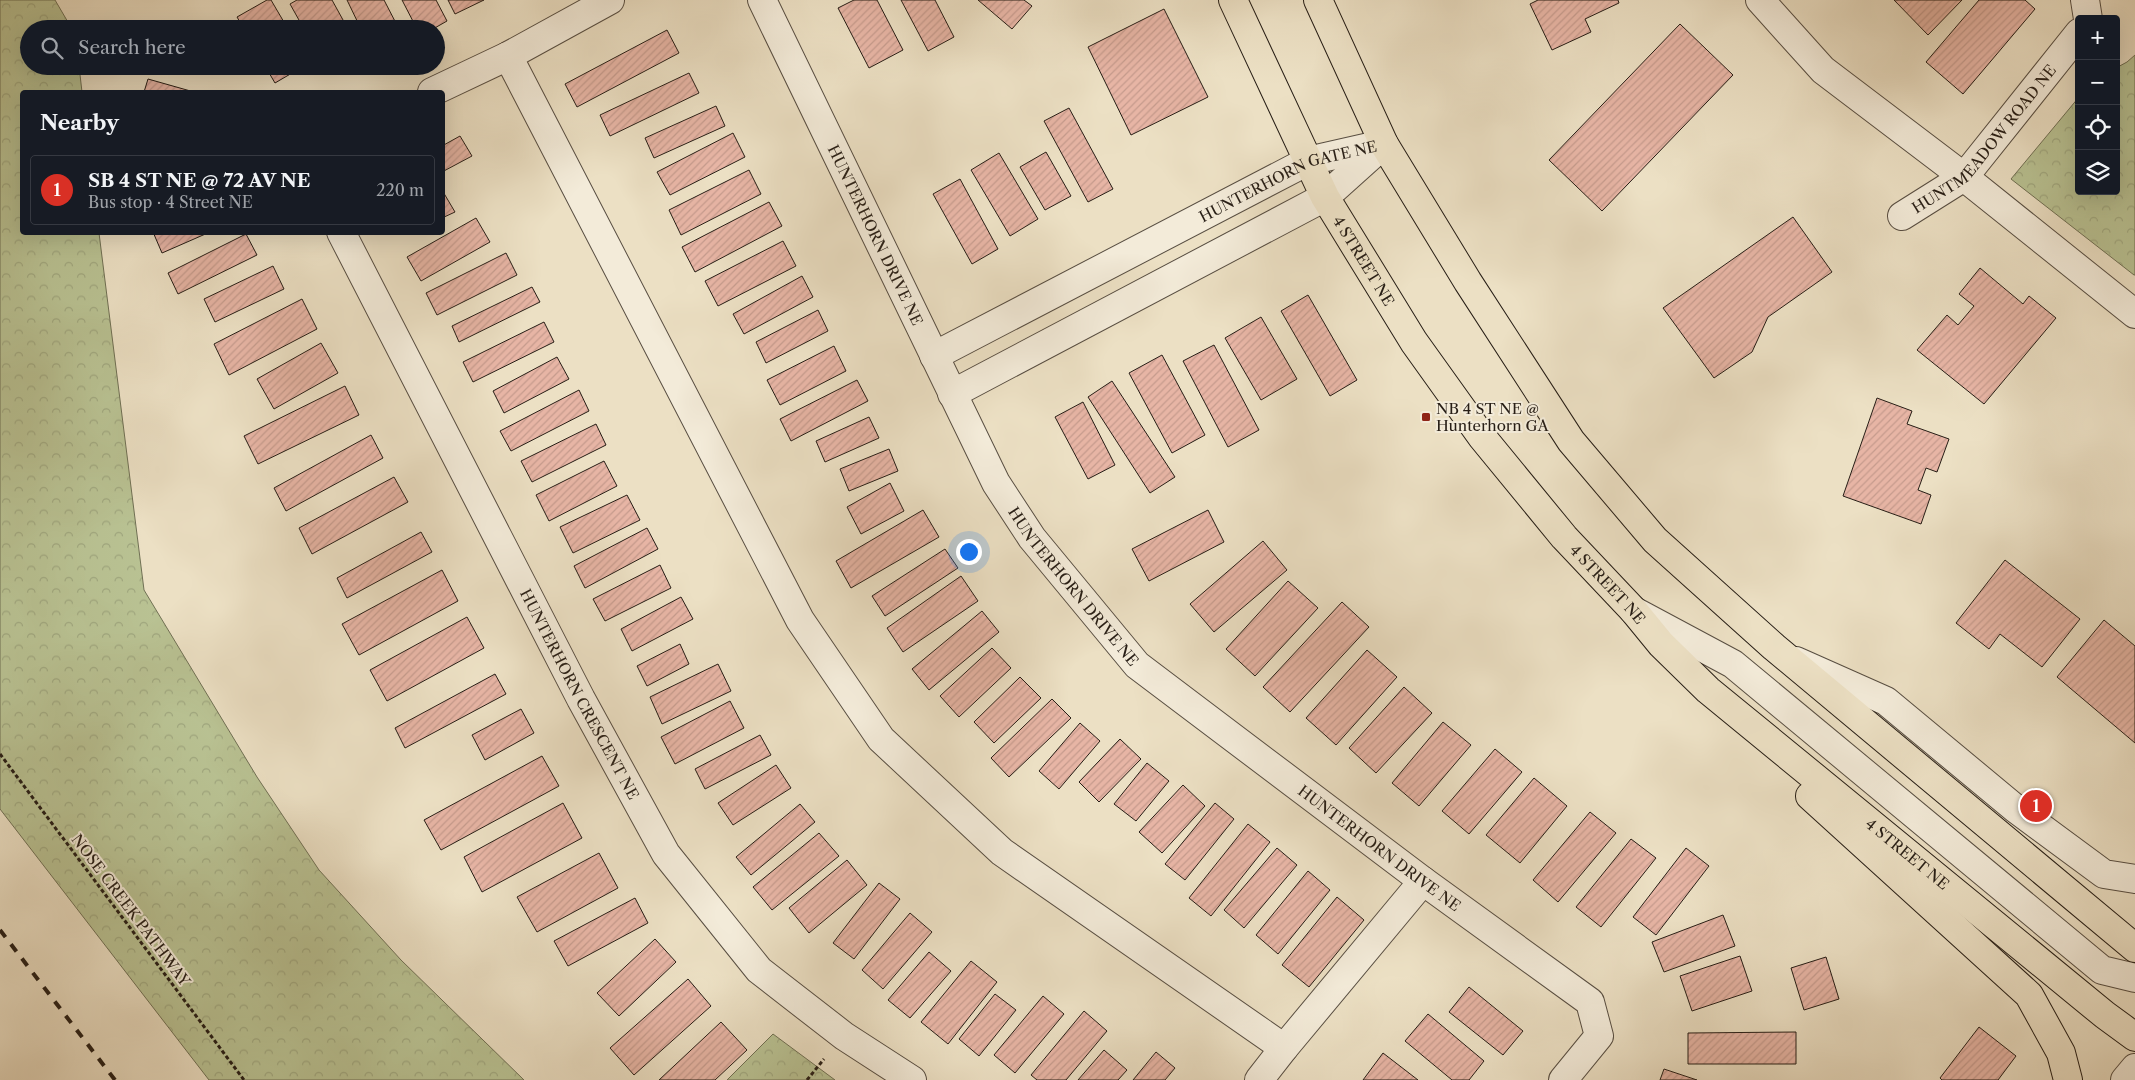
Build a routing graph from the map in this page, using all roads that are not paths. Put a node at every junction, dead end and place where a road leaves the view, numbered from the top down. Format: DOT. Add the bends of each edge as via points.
graph roads {
  1 [pos="610,0"];
  2 [pos="762,0"];
  3 [pos="1233,0"];
  4 [pos="1318,0"];
  5 [pos="1760,0"];
  6 [pos="2085,0"];
  7 [pos="2087,15"];
  8 [pos="2075,38"];
  9 [pos="508,56"];
  10 [pos="436,90"];
  11 [pos="1384,144"];
  12 [pos="1308,161"];
  13 [pos="1964,177"];
  14 [pos="1325,197"];
  15 [pos="1902,216"];
  16 [pos="343,235"];
  17 [pos="2135,314"];
  18 [pos="934,356"];
  19 [pos="952,394"];
  20 [pos="1634,611"];
  21 [pos="1789,658"];
  22 [pos="1722,702"];
  23 [pos="2135,879"];
  24 [pos="1423,882"];
  25 [pos="2135,948"];
  26 [pos="2135,978"];
  27 [pos="2135,1037"];
  28 [pos="1284,1048"];
  29 [pos="2135,1068"];
  30 [pos="912,1080"];
  31 [pos="1259,1080"];
  32 [pos="1563,1080"];
  33 [pos="2068,1080"];
  34 [pos="2126,1080"];
  1 -- 9 [label="street"];
  2 -- 18 [label="street, HUNTERHORN DRIVE NE"];
  3 -- 12 [label="main road, 4 STREET NE"];
  4 -- 11 [label="main road"];
  5 -- 13 [label="street" via="1824,70"];
  6 -- 7 [label="street"];
  8 -- 13 [label="street, HUNTMEADOW ROAD NE"];
  9 -- 10 [label="street"];
  9 -- 28 [label="street" via="800,620 881,739 1002,852"];
  11 -- 12 [label="street, HUNTERHORN GATE NE"];
  11 -- 14 [label="street, HUNTERHORN GATE NE"];
  11 -- 21 [label="main road" via="1468,282 1571,440 1655,540"];
  12 -- 14 [label="main road, 4 STREET NE"];
  12 -- 18 [label="street, HUNTERHORN GATE NE"];
  13 -- 15 [label="street, HUNTMEADOW ROAD NE"];
  13 -- 17 [label="street"];
  14 -- 19 [label="street, HUNTERHORN GATE NE"];
  14 -- 20 [label="main road, 4 STREET NE" via="1414,342 1482,437 1564,538"];
  16 -- 30 [label="street, HUNTERHORN CRESCENT NE" via="581,699 666,854 759,970 844,1036"];
  18 -- 19 [label="street, HUNTERHORN DRIVE NE"];
  19 -- 24 [label="street, HUNTERHORN DRIVE NE" via="996,482 1032,538 1136,666"];
  20 -- 22 [label="main road, 4 STREET NE" via="1661,644"];
  20 -- 26 [label="street" via="1733,664 2102,970"];
  21 -- 23 [label="street" via="1886,701 2016,809 2104,874"];
  21 -- 25 [label="main road"];
  22 -- 27 [label="main road, 4 STREET NE"];
  22 -- 33 [label="main road" via="1782,770 2029,995 2061,1053"];
  24 -- 28 [label="street"];
  24 -- 32 [label="street, HUNTERHORN DRIVE NE" via="1590,1002 1599,1036"];
  28 -- 31 [label="street"];
  29 -- 34 [label="street"];
}
